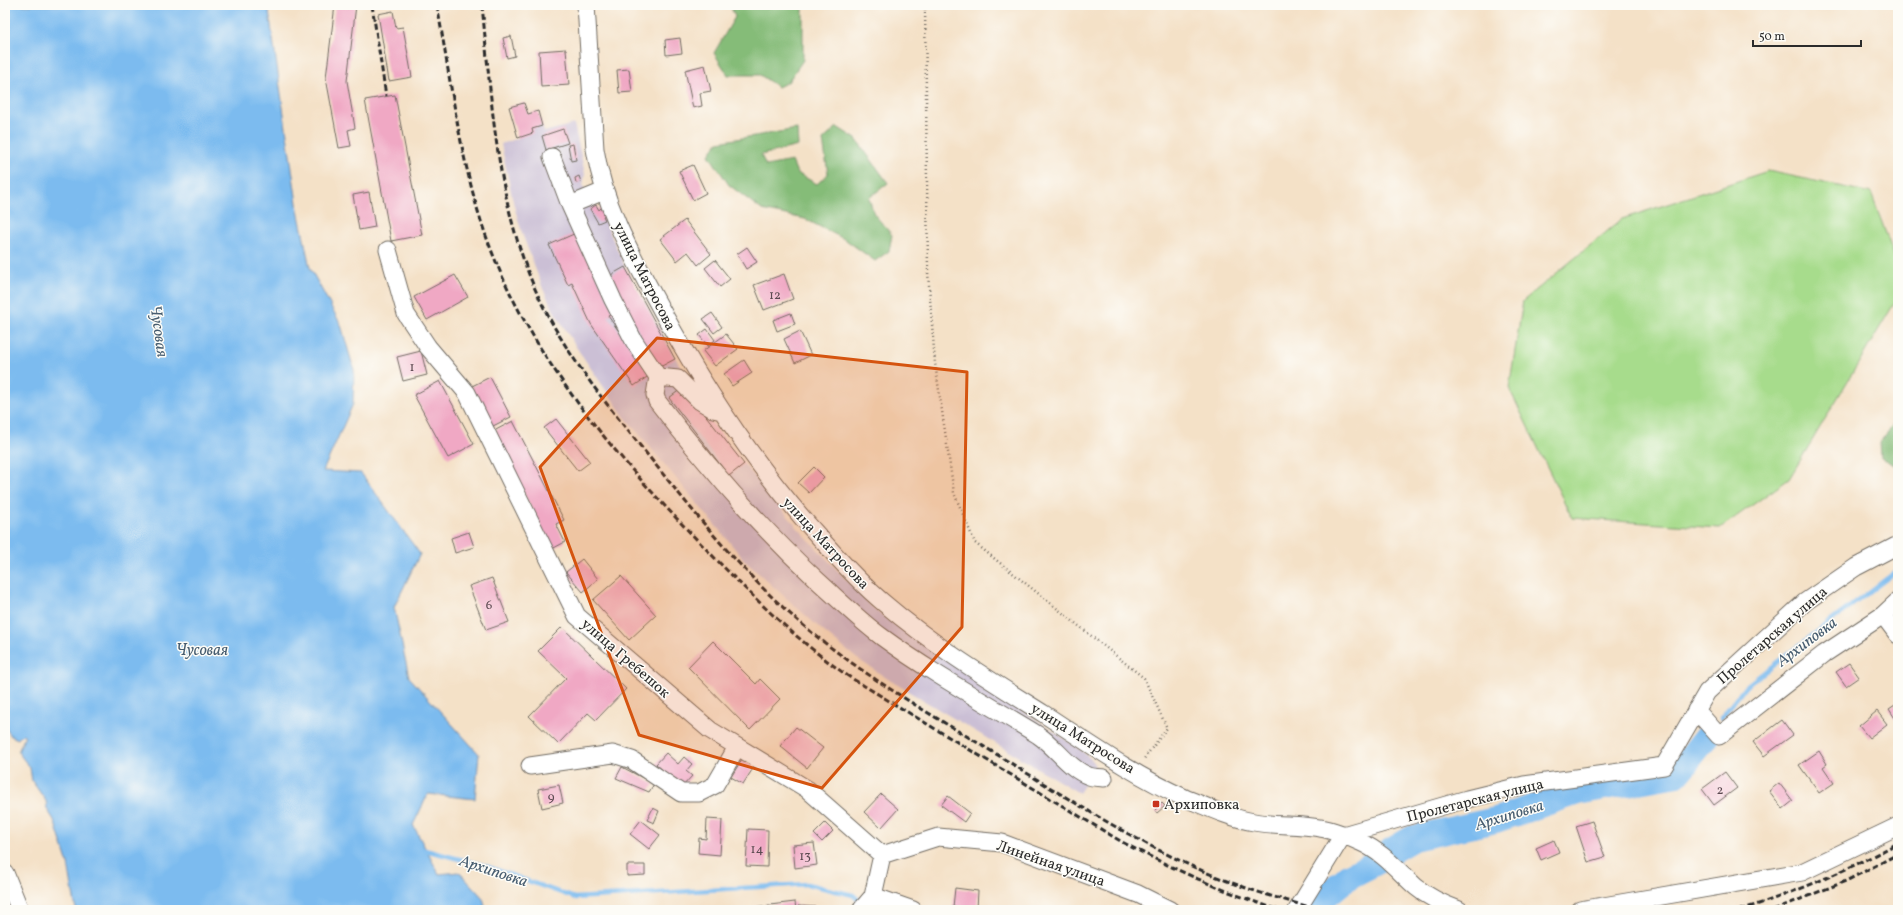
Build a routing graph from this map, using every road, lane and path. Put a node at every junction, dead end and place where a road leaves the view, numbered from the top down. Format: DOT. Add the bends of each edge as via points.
graph roads {
  1 [pos="586,5"];
  2 [pos="925,5"];
  3 [pos="552,157"];
  4 [pos="604,191"];
  5 [pos="570,205"];
  6 [pos="388,250"];
  7 [pos="658,377"];
  8 [pos="722,411"];
  9 [pos="1898,545"];
  10 [pos="1898,601"];
  11 [pos="1883,615"];
  12 [pos="1898,635"];
  13 [pos="1696,710"];
  14 [pos="737,747"];
  15 [pos="530,766"];
  16 [pos="1134,771"];
  17 [pos="1104,778"];
  18 [pos="1898,826"];
  19 [pos="1343,835"];
  20 [pos="882,855"];
  21 [pos="5,873"];
  22 [pos="873,896"];
  23 [pos="20,910"];
  24 [pos="861,910"];
  25 [pos="913,910"];
  26 [pos="1170,910"];
  27 [pos="1297,910"];
  28 [pos="1459,910"];
  29 [pos="1580,910"];
  1 -- 4 [label="street, улица Матросова" via="595,149"];
  2 -- 16 [label="path" via="928,272 935,363 954,493 975,543 1144,678 1167,728"];
  3 -- 5 [label="street"];
  4 -- 5 [label="street"];
  4 -- 8 [label="street, улица Матросова" via="639,269 681,345"];
  5 -- 7 [label="street" via="613,300 634,340"];
  6 -- 14 [label="street, улица Гребешок" via="406,314 428,347 467,393 577,616 710,730"];
  7 -- 8 [label="street" via="678,379 700,401"];
  7 -- 17 [label="street" via="655,395 657,401 723,482 775,539 852,612 906,654 1044,739 1075,768 1090,777"];
  8 -- 16 [label="street, улица Матросова" via="784,498 837,557 884,603 976,671 1106,756"];
  9 -- 13 [label="street, Пролетарская улица" via="1856,567 1805,602 1707,692"];
  10 -- 11 [label="street"];
  11 -- 12 [label="street"];
  11 -- 13 [label="street" via="1824,654 1719,736"];
  13 -- 19 [label="street, Пролетарская улица" via="1664,766 1524,785"];
  14 -- 15 [label="street" via="715,784 699,793 681,793 632,760 613,754"];
  14 -- 20 [label="street, улица Гребешок" via="807,789"];
  16 -- 19 [label="street, улица Матросова" via="1183,797 1241,819 1319,828"];
  18 -- 29 [label="street" via="1802,872"];
  19 -- 27 [label="street"];
  19 -- 28 [label="street" via="1369,846 1427,895"];
  20 -- 22 [label="street"];
  20 -- 26 [label="street, Линейная улица" via="938,837 1002,843 1138,894"];
  21 -- 23 [label="street"];
  22 -- 24 [label="street"];
  22 -- 25 [label="street"];
}
